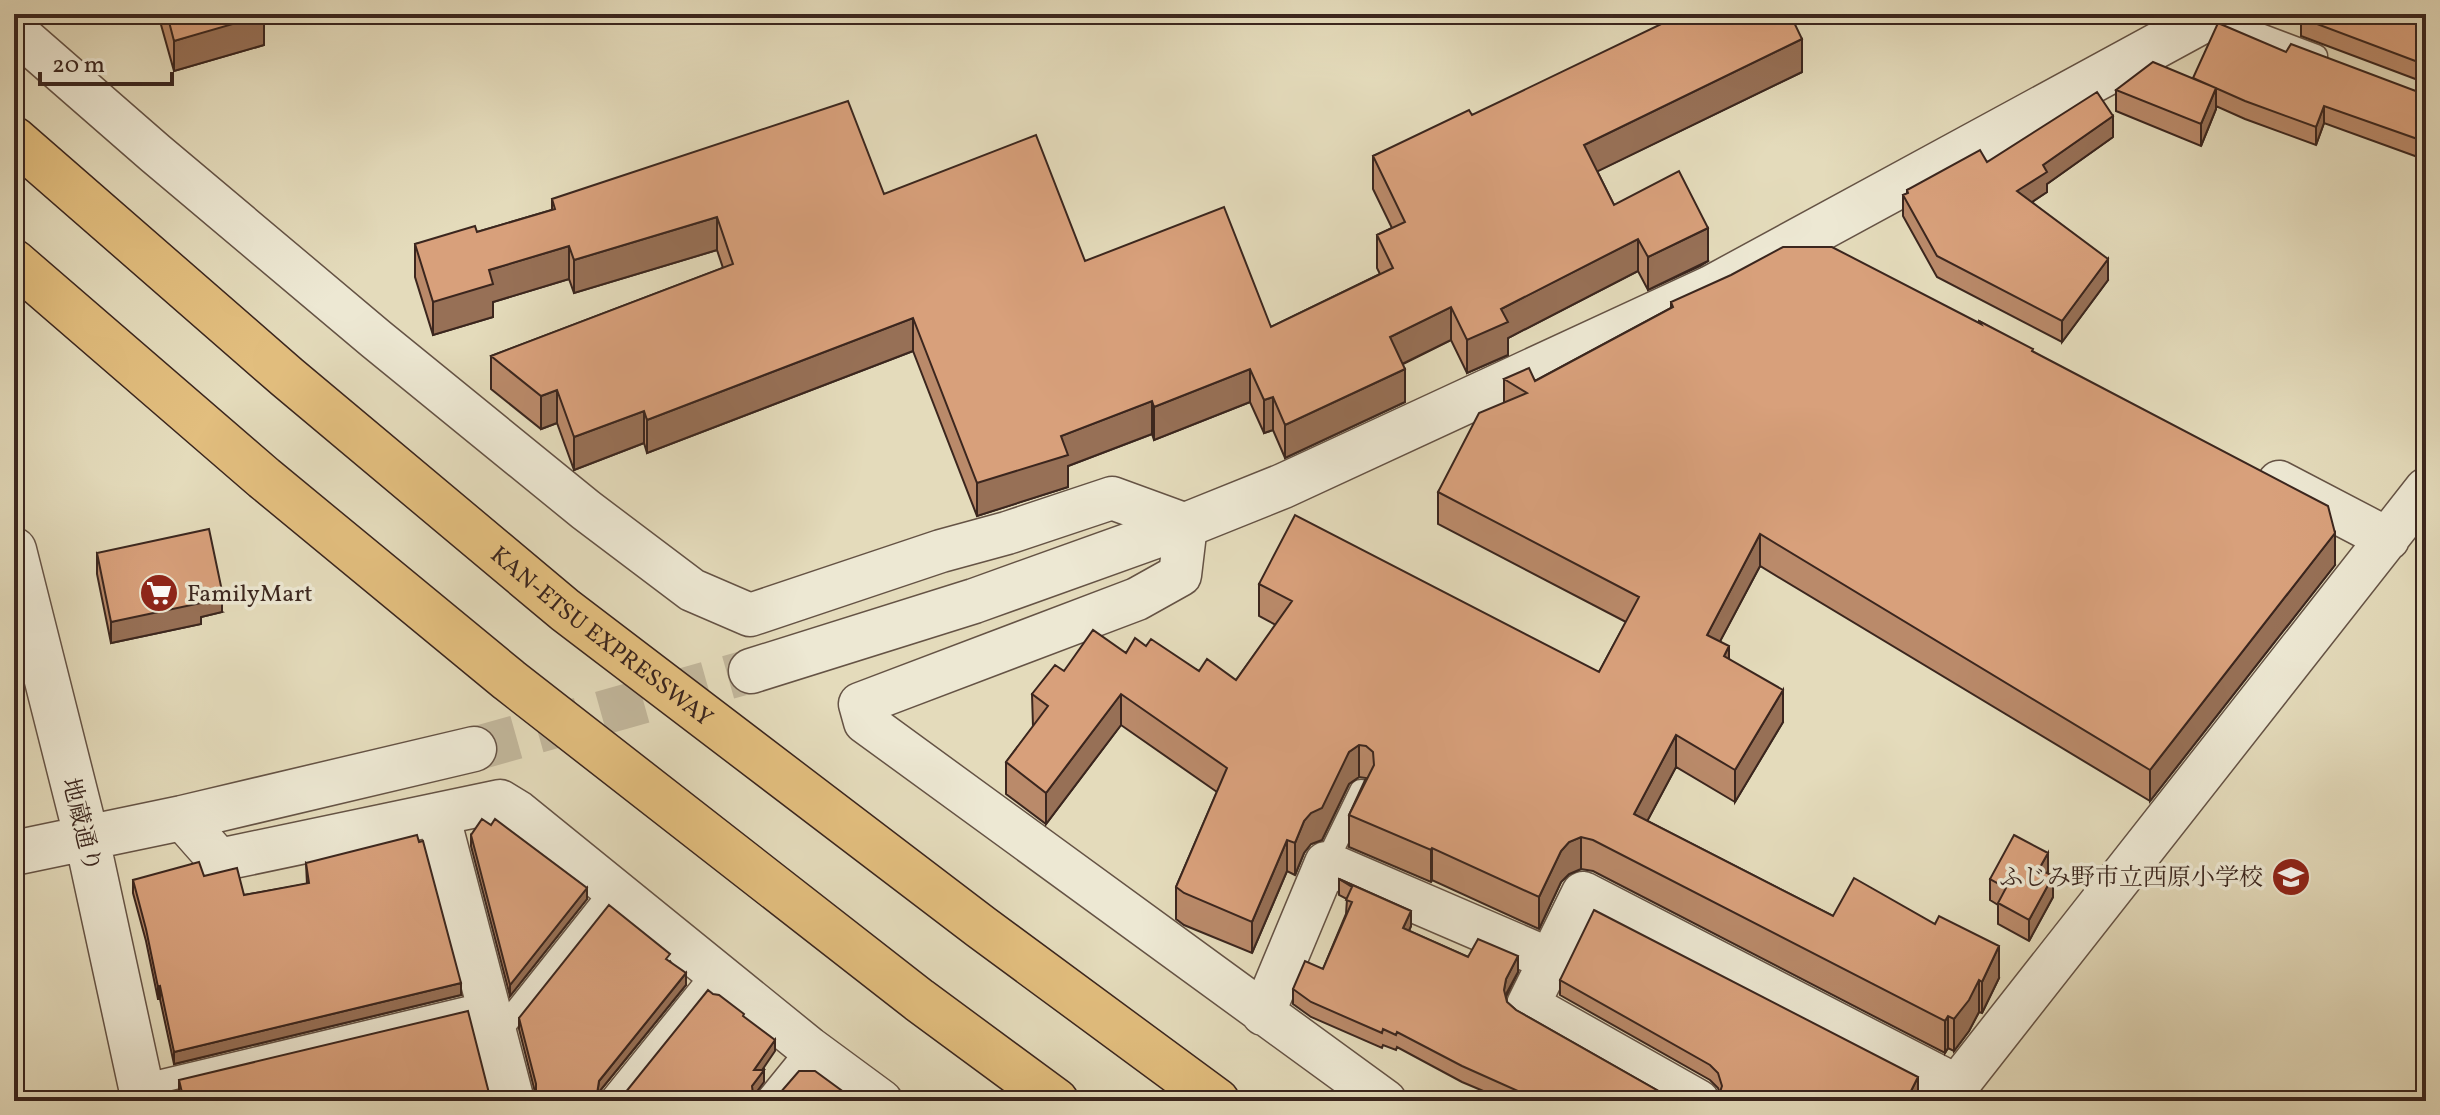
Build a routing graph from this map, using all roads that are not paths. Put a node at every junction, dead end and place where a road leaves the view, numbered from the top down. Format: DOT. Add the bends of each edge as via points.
graph roads {
  1 [pos="2213,15"];
  2 [pos="14,30"];
  3 [pos="2340,65"];
  4 [pos="14,139"];
  5 [pos="1807,236"];
  6 [pos="1850,258"];
  7 [pos="14,262"];
  8 [pos="2246,465"];
  9 [pos="2426,489"];
  10 [pos="1186,525"];
  11 [pos="2388,539"];
  12 [pos="14,550"];
  13 [pos="24,625"];
  14 [pos="751,671"];
  15 [pos="474,749"];
  16 [pos="1361,791"];
  17 [pos="438,814"];
  18 [pos="182,818"];
  19 [pos="87,839"];
  20 [pos="14,853"];
  21 [pos="1326,863"];
  22 [pos="612,890"];
  23 [pos="1551,960"];
  24 [pos="715,971"];
  25 [pos="1263,1014"];
  26 [pos="492,1020"];
  27 [pos="809,1048"];
  28 [pos="143,1093"];
  29 [pos="1951,1093"];
  30 [pos="513,1101"];
  31 [pos="610,1101"];
  32 [pos="766,1101"];
  33 [pos="881,1101"];
  34 [pos="1056,1101"];
  35 [pos="1217,1101"];
  36 [pos="1385,1101"];
  37 [pos="1698,1101"];
  1 -- 3 [label="lane"];
  1 -- 5 [label="street"];
  2 -- 10 [label="street" via="376,339 586,510 692,590 750,615 1112,498"];
  4 -- 35 [label="highway, KAN-ETSU EXPRESSWAY" via="565,610"];
  5 -- 6 [label="street"];
  5 -- 10 [label="street" via="1711,288 1283,486"];
  7 -- 34 [label="highway" via="509,680"];
  8 -- 11 [label="street"];
  9 -- 11 [label="street"];
  10 -- 14 [label="street" via="974,601"];
  10 -- 25 [label="street" via="1180,575 1137,599 860,704 865,722"];
  11 -- 29 [label="street"];
  12 -- 13 [label="street, 地蔵通り"];
  13 -- 19 [label="street, 地蔵通り"];
  15 -- 18 [label="street"];
  16 -- 21 [label="lane"];
  17 -- 18 [label="street" via="219,860"];
  17 -- 22 [label="street" via="500,801"];
  17 -- 26 [label="street"];
  18 -- 19 [label="street"];
  19 -- 20 [label="street"];
  19 -- 28 [label="street, 地蔵通り"];
  21 -- 23 [label="street"];
  21 -- 25 [label="street"];
  22 -- 24 [label="street"];
  22 -- 26 [label="lane"];
  23 -- 29 [label="street" via="1583,893"];
  23 -- 37 [label="street" via="1528,1005"];
  24 -- 27 [label="street"];
  24 -- 31 [label="lane"];
  25 -- 36 [label="street"];
  26 -- 28 [label="lane"];
  26 -- 30 [label="street"];
  27 -- 32 [label="lane"];
  27 -- 33 [label="street"];
}
